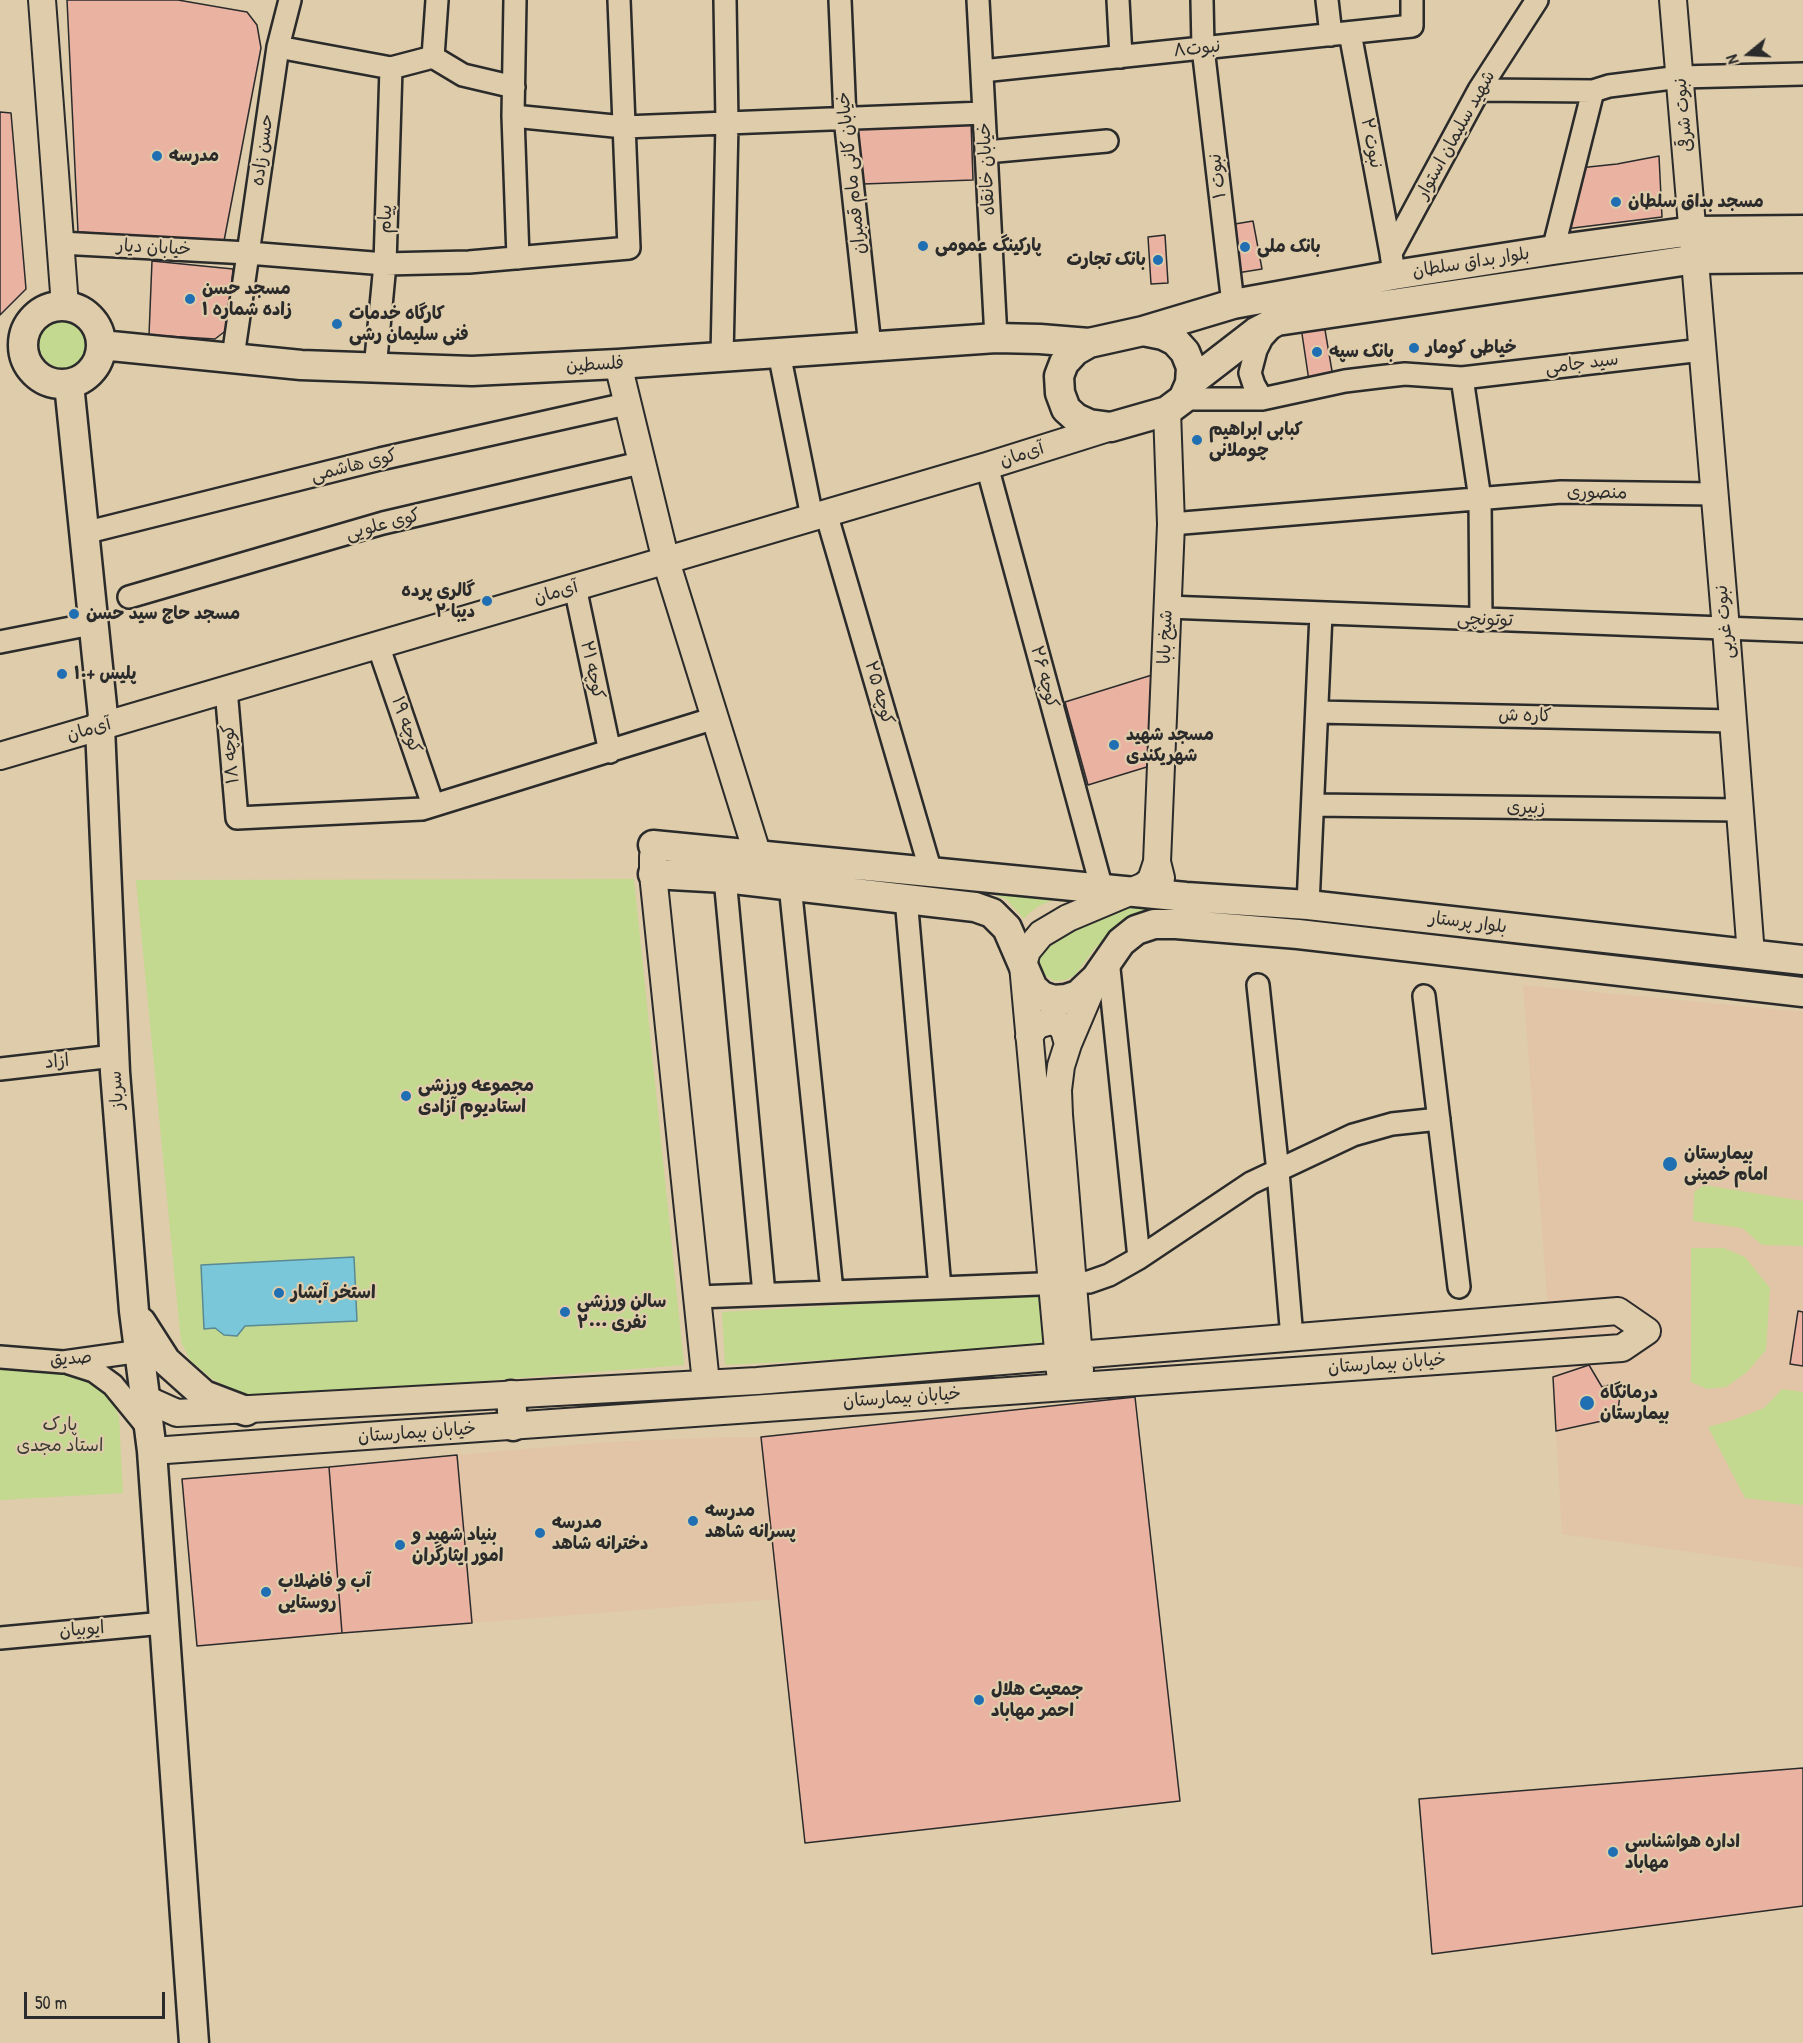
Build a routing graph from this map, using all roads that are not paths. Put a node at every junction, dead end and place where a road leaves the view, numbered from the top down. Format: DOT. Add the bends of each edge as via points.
graph roads {
  1 [pos="42,0"];
  2 [pos="290,0"];
  3 [pos="437,0"];
  4 [pos="515,0"];
  5 [pos="619,0"];
  6 [pos="725,0"];
  7 [pos="840,0"];
  8 [pos="978,0"];
  9 [pos="1118,0"];
  10 [pos="1202,0"];
  11 [pos="1327,0"];
  12 [pos="1412,0"];
  13 [pos="1537,0"];
  14 [pos="1673,0"];
  15 [pos="1340,34"];
  16 [pos="278,47"];
  17 [pos="1203,48"];
  18 [pos="433,57"];
  19 [pos="1121,57"];
  20 [pos="391,68"];
  21 [pos="982,71"];
  22 [pos="1803,74"];
  23 [pos="1680,77"];
  24 [pos="514,87"];
  25 [pos="1479,90"];
  26 [pos="1593,92"];
  27 [pos="984,113"];
  28 [pos="513,116"];
  29 [pos="845,118"];
  30 [pos="727,123"];
  31 [pos="624,127"];
  32 [pos="1107,141"];
  33 [pos="986,152"];
  34 [pos="1803,230"];
  35 [pos="60,243"];
  36 [pos="1695,245"];
  37 [pos="1553,250"];
  38 [pos="248,253"];
  39 [pos="518,258"];
  40 [pos="1803,258"];
  41 [pos="385,264"];
  42 [pos="1392,264"];
  43 [pos="1233,304"];
  44 [pos="65,306"];
  45 [pos="1277,321"];
  46 [pos="1143,331"];
  47 [pos="996,338"];
  48 [pos="11,342"];
  49 [pos="1089,343"];
  50 [pos="101,345"];
  51 [pos="870,346"];
  52 [pos="1702,350"];
  53 [pos="779,353"];
  54 [pos="232,357"];
  55 [pos="722,357"];
  56 [pos="618,364"];
  57 [pos="375,369"];
  58 [pos="1462,378"];
  59 [pos="66,384"];
  60 [pos="1180,398"];
  61 [pos="1262,399"];
  62 [pos="626,404"];
  63 [pos="1110,427"];
  64 [pos="640,463"];
  65 [pos="987,466"];
  66 [pos="1715,495"];
  67 [pos="1480,499"];
  68 [pos="819,515"];
  69 [pos="1171,524"];
  70 [pos="84,533"];
  71 [pos="666,561"];
  72 [pos="575,587"];
  73 [pos="129,597"];
  74 [pos="1167,607"];
  75 [pos="1321,614"];
  76 [pos="1481,620"];
  77 [pos="86,625"];
  78 [pos="1726,629"];
  79 [pos="1803,631"];
  80 [pos="0,642"];
  81 [pos="378,645"];
  82 [pos="226,689"];
  83 [pos="1317,712"];
  84 [pos="715,718"];
  85 [pos="1733,721"];
  86 [pos="100,727"];
  87 [pos="610,752"];
  88 [pos="0,756"];
  89 [pos="433,805"];
  90 [pos="1313,805"];
  91 [pos="1740,810"];
  92 [pos="653,845"];
  93 [pos="1157,862"];
  94 [pos="758,869"];
  95 [pos="931,872"];
  96 [pos="653,874"];
  97 [pos="725,878"];
  98 [pos="790,885"];
  99 [pos="1102,889"];
  100 [pos="1133,892"];
  101 [pos="1186,897"];
  102 [pos="906,898"];
  103 [pos="1308,905"];
  104 [pos="1751,955"];
  105 [pos="1803,960"];
  106 [pos="1023,966"];
  107 [pos="1102,969"];
  108 [pos="1258,985"];
  109 [pos="1753,986"];
  110 [pos="1803,992"];
  111 [pos="1424,996"];
  112 [pos="1029,1036"];
  113 [pos="1068,1044"];
  114 [pos="114,1056"];
  115 [pos="0,1069"];
  116 [pos="1439,1119"];
  117 [pos="1278,1172"];
  118 [pos="1139,1258"];
  119 [pos="1062,1284"];
  120 [pos="1459,1287"];
  121 [pos="940,1288"];
  122 [pos="832,1291"];
  123 [pos="764,1294"];
  124 [pos="697,1297"];
  125 [pos="134,1311"];
  126 [pos="1514,1320"];
  127 [pos="1292,1338"];
  128 [pos="141,1351"];
  129 [pos="1069,1356"];
  130 [pos="1516,1356"];
  131 [pos="0,1357"];
  132 [pos="63,1362"];
  133 [pos="706,1383"];
  134 [pos="1071,1386"];
  135 [pos="511,1395"];
  136 [pos="146,1399"];
  137 [pos="246,1411"];
  138 [pos="513,1426"];
  139 [pos="151,1441"];
  140 [pos="164,1623"];
  141 [pos="0,1638"];
  142 [pos="194,2043"];
  1 -- 35 [label="street"];
  2 -- 16 [label="street, حسن زاده"];
  3 -- 18 [label="street"];
  4 -- 24 [label="street"];
  5 -- 31 [label="street"];
  6 -- 30 [label="street"];
  7 -- 29 [label="street, خیابان کانی مام قمبران"];
  8 -- 21 [label="street, خیابان خانقاه"];
  9 -- 19 [label="street"];
  10 -- 17 [label="street, نبوت ۱"];
  11 -- 15 [label="street, نبوت ۲"];
  12 -- 15 [label="street, نبوت۸" via="1412,26"];
  13 -- 25 [label="street, شهید سلیمان استوار"];
  14 -- 23 [label="street, نبوت شرقی"];
  15 -- 17 [label="street, نبوت۸"];
  15 -- 42 [label="street, نبوت ۲"];
  16 -- 20 [label="street"];
  16 -- 38 [label="street, حسن زاده"];
  17 -- 19 [label="street, نبوت۸"];
  17 -- 43 [label="street, نبوت ۱"];
  18 -- 20 [label="street"];
  18 -- 24 [label="street" via="463,75"];
  19 -- 21 [label="street, نبوت۸"];
  20 -- 41 [label="street, پیام"];
  21 -- 27 [label="street, خیابان خانقاه"];
  22 -- 23 [label="street"];
  23 -- 26 [label="street" via="1609,86"];
  23 -- 36 [label="street, نبوت شرقی"];
  24 -- 28 [label="street"];
  25 -- 26 [label="street"];
  25 -- 42 [label="street, شهید سلیمان استوار"];
  26 -- 37 [label="street"];
  27 -- 29 [label="street"];
  27 -- 33 [label="street, خیابان خانقاه"];
  28 -- 31 [label="street"];
  28 -- 39 [label="street"];
  29 -- 30 [label="street"];
  29 -- 51 [label="street, خیابان کانی مام قمبران"];
  30 -- 31 [label="street"];
  30 -- 55 [label="street"];
  31 -- 39 [label="street, خیابان دیار" via="629,248"];
  32 -- 33 [label="street"];
  33 -- 47 [label="street, خیابان خانقاه"];
  34 -- 36 [label="main road, بلوار بداق سلطان"];
  35 -- 38 [label="street, خیابان دیار"];
  35 -- 44 [label="street"];
  36 -- 37 [label="main road, بلوار بداق سلطان"];
  36 -- 40 [label="main road"];
  36 -- 45 [label="main road"];
  36 -- 52 [label="street, نبوت غربی"];
  37 -- 42 [label="main road, بلوار بداق سلطان"];
  38 -- 41 [label="street, خیابان دیار"];
  38 -- 54 [label="street, حسن زاده"];
  39 -- 41 [label="street, خیابان دیار"];
  41 -- 57 [label="street, پیام"];
  42 -- 43 [label="main road, بلوار بداق سلطان"];
  43 -- 46 [label="main road, بلوار بداق سلطان"];
  44 -- 48 [label="main road" via="41,311"];
  44 -- 50 [label="main road" via="76,308 94,322"];
  45 -- 60 [label="main road" via="1256,332"];
  45 -- 61 [label="street" via="1262,338 1250,373"];
  46 -- 49 [label="main road"];
  46 -- 60 [label="main road" via="1175,341 1185,352 1191,367"];
  47 -- 49 [label="main road, فلسطین"];
  47 -- 51 [label="main road, فلسطین"];
  48 -- 59 [label="main road" via="38,376"];
  49 -- 63 [label="main road" via="1064,363 1059,376 1060,393 1066,409 1076,418"];
  50 -- 54 [label="main road, فلسطین"];
  50 -- 59 [label="main road" via="94,368 85,377"];
  51 -- 53 [label="main road, فلسطین"];
  52 -- 58 [label="street, سید جامی"];
  52 -- 66 [label="street, نبوت غربی"];
  53 -- 55 [label="main road, فلسطین"];
  53 -- 68 [label="street, کوچه ۲۵"];
  54 -- 57 [label="main road, فلسطین"];
  55 -- 56 [label="main road, فلسطین"];
  56 -- 57 [label="main road, فلسطین" via="472,371"];
  56 -- 62 [label="street"];
  58 -- 61 [label="street, سید جامی" via="1406,374 1345,381"];
  58 -- 67 [label="street"];
  59 -- 70 [label="main road"];
  59 -- 77 [label="main road"];
  60 -- 61 [label="street, سید جامی"];
  60 -- 63 [label="main road"];
  60 -- 69 [label="street, شیخ بابا"];
  62 -- 64 [label="street"];
  62 -- 70 [label="street, کوی هاشمی" via="390,456"];
  63 -- 65 [label="street, آی‌مان"];
  64 -- 71 [label="street"];
  64 -- 73 [label="street, کوی علویی" via="383,524"];
  65 -- 68 [label="street, آی‌مان"];
  65 -- 99 [label="street, کوچه ۲۶"];
  66 -- 67 [label="street, منصوری" via="1561,492"];
  66 -- 78 [label="street, نبوت غربی"];
  67 -- 69 [label="street, منصوری"];
  67 -- 76 [label="street"];
  68 -- 71 [label="street, آی‌مان"];
  68 -- 95 [label="street, کوچه ۲۵"];
  69 -- 74 [label="street, شیخ بابا"];
  70 -- 86 [label="main road" via="103,716"];
  71 -- 72 [label="street, آی‌مان"];
  71 -- 84 [label="street"];
  72 -- 81 [label="street, آی‌مان"];
  72 -- 87 [label="street, کوچه ۲۱"];
  74 -- 75 [label="street, توتونچی"];
  74 -- 93 [label="street, شیخ بابا"];
  75 -- 76 [label="street, توتونچی"];
  75 -- 83 [label="street"];
  76 -- 78 [label="street, توتونچی"];
  77 -- 80 [label="street"];
  77 -- 86 [label="main road" via="95,717"];
  78 -- 79 [label="street, توتونچی"];
  78 -- 85 [label="street, نبوت غربی"];
  81 -- 82 [label="street, آی‌مان"];
  81 -- 89 [label="street, کوچه ۱۹"];
  82 -- 86 [label="street, آی‌مان"];
  82 -- 89 [label="street, کوچه ۱۸" via="237,818 422,809"];
  83 -- 85 [label="street, کاره ش"];
  83 -- 90 [label="street"];
  84 -- 87 [label="street"];
  84 -- 94 [label="street"];
  85 -- 91 [label="street, نبوت غربی"];
  86 -- 88 [label="street, آی‌مان"];
  86 -- 114 [label="main road, سرباز"];
  87 -- 89 [label="street"];
  90 -- 91 [label="street, زبیری"];
  90 -- 103 [label="street"];
  91 -- 104 [label="street, نبوت غربی"];
  92 -- 94 [label="main road"];
  92 -- 96 [label="street"];
  93 -- 100 [label="street" via="1151,879"];
  93 -- 101 [label="street" via="1161,881 1171,891"];
  94 -- 95 [label="main road, بلوار پرستار"];
  94 -- 97 [label="main road"];
  94 -- 98 [label="main road"];
  95 -- 99 [label="main road, بلوار پرستار"];
  96 -- 97 [label="main road"];
  96 -- 124 [label="street"];
  97 -- 123 [label="street"];
  98 -- 102 [label="main road"];
  98 -- 122 [label="street"];
  99 -- 100 [label="main road, بلوار پرستار"];
  100 -- 101 [label="main road, بلوار پرستار"];
  100 -- 106 [label="street" via="1051,926 1033,942"];
  101 -- 103 [label="main road, بلوار پرستار"];
  102 -- 106 [label="main road" via="992,913 1007,928"];
  102 -- 121 [label="street"];
  103 -- 104 [label="main road, بلوار پرستار"];
  104 -- 105 [label="main road, بلوار پرستار"];
  104 -- 109 [label="main road, نبوت غربی"];
  106 -- 107 [label="main road" via="1033,988 1053,1000 1078,995"];
  106 -- 112 [label="street"];
  107 -- 109 [label="main road" via="1121,942 1136,930 1154,924 1176,924 1298,934"];
  107 -- 113 [label="street"];
  107 -- 118 [label="street"];
  108 -- 117 [label="street"];
  109 -- 110 [label="main road"];
  111 -- 116 [label="street"];
  112 -- 113 [label="street" via="1037,1024 1051,1021 1064,1030"];
  112 -- 119 [label="street"];
  113 -- 119 [label="street" via="1058,1090"];
  114 -- 115 [label="street, ازاد"];
  114 -- 125 [label="main road, سرباز"];
  116 -- 117 [label="street" via="1392,1124 1353,1135"];
  116 -- 120 [label="street"];
  117 -- 118 [label="street" via="1251,1184"];
  117 -- 127 [label="street"];
  118 -- 119 [label="street" via="1089,1282"];
  119 -- 121 [label="street"];
  119 -- 129 [label="street"];
  121 -- 122 [label="street"];
  122 -- 123 [label="street"];
  123 -- 124 [label="street"];
  124 -- 133 [label="street"];
  125 -- 128 [label="main road, سرباز"];
  125 -- 137 [label="main road" via="166,1361 183,1377 204,1395"];
  126 -- 127 [label="street"];
  126 -- 130 [label="street"];
  126 -- 130 [label="street, خیابان بیمارستان" via="1618,1311 1647,1331 1622,1348"];
  127 -- 129 [label="street"];
  128 -- 132 [label="street, صدیق"];
  128 -- 136 [label="main road, سرباز"];
  129 -- 133 [label="street"];
  129 -- 134 [label="street"];
  130 -- 134 [label="street, خیابان بیمارستان"];
  131 -- 132 [label="street, صدیق"];
  132 -- 139 [label="street" via="84,1366 113,1385"];
  133 -- 135 [label="street"];
  134 -- 138 [label="street, خیابان بیمارستان"];
  135 -- 137 [label="street"];
  135 -- 138 [label="main road"];
  136 -- 137 [label="street" via="177,1413"];
  136 -- 139 [label="main road, سرباز"];
  138 -- 139 [label="street, خیابان بیمارستان"];
  139 -- 140 [label="main road, سرباز"];
  140 -- 141 [label="street, ایوبیان"];
  140 -- 142 [label="main road, سرباز"];
}
